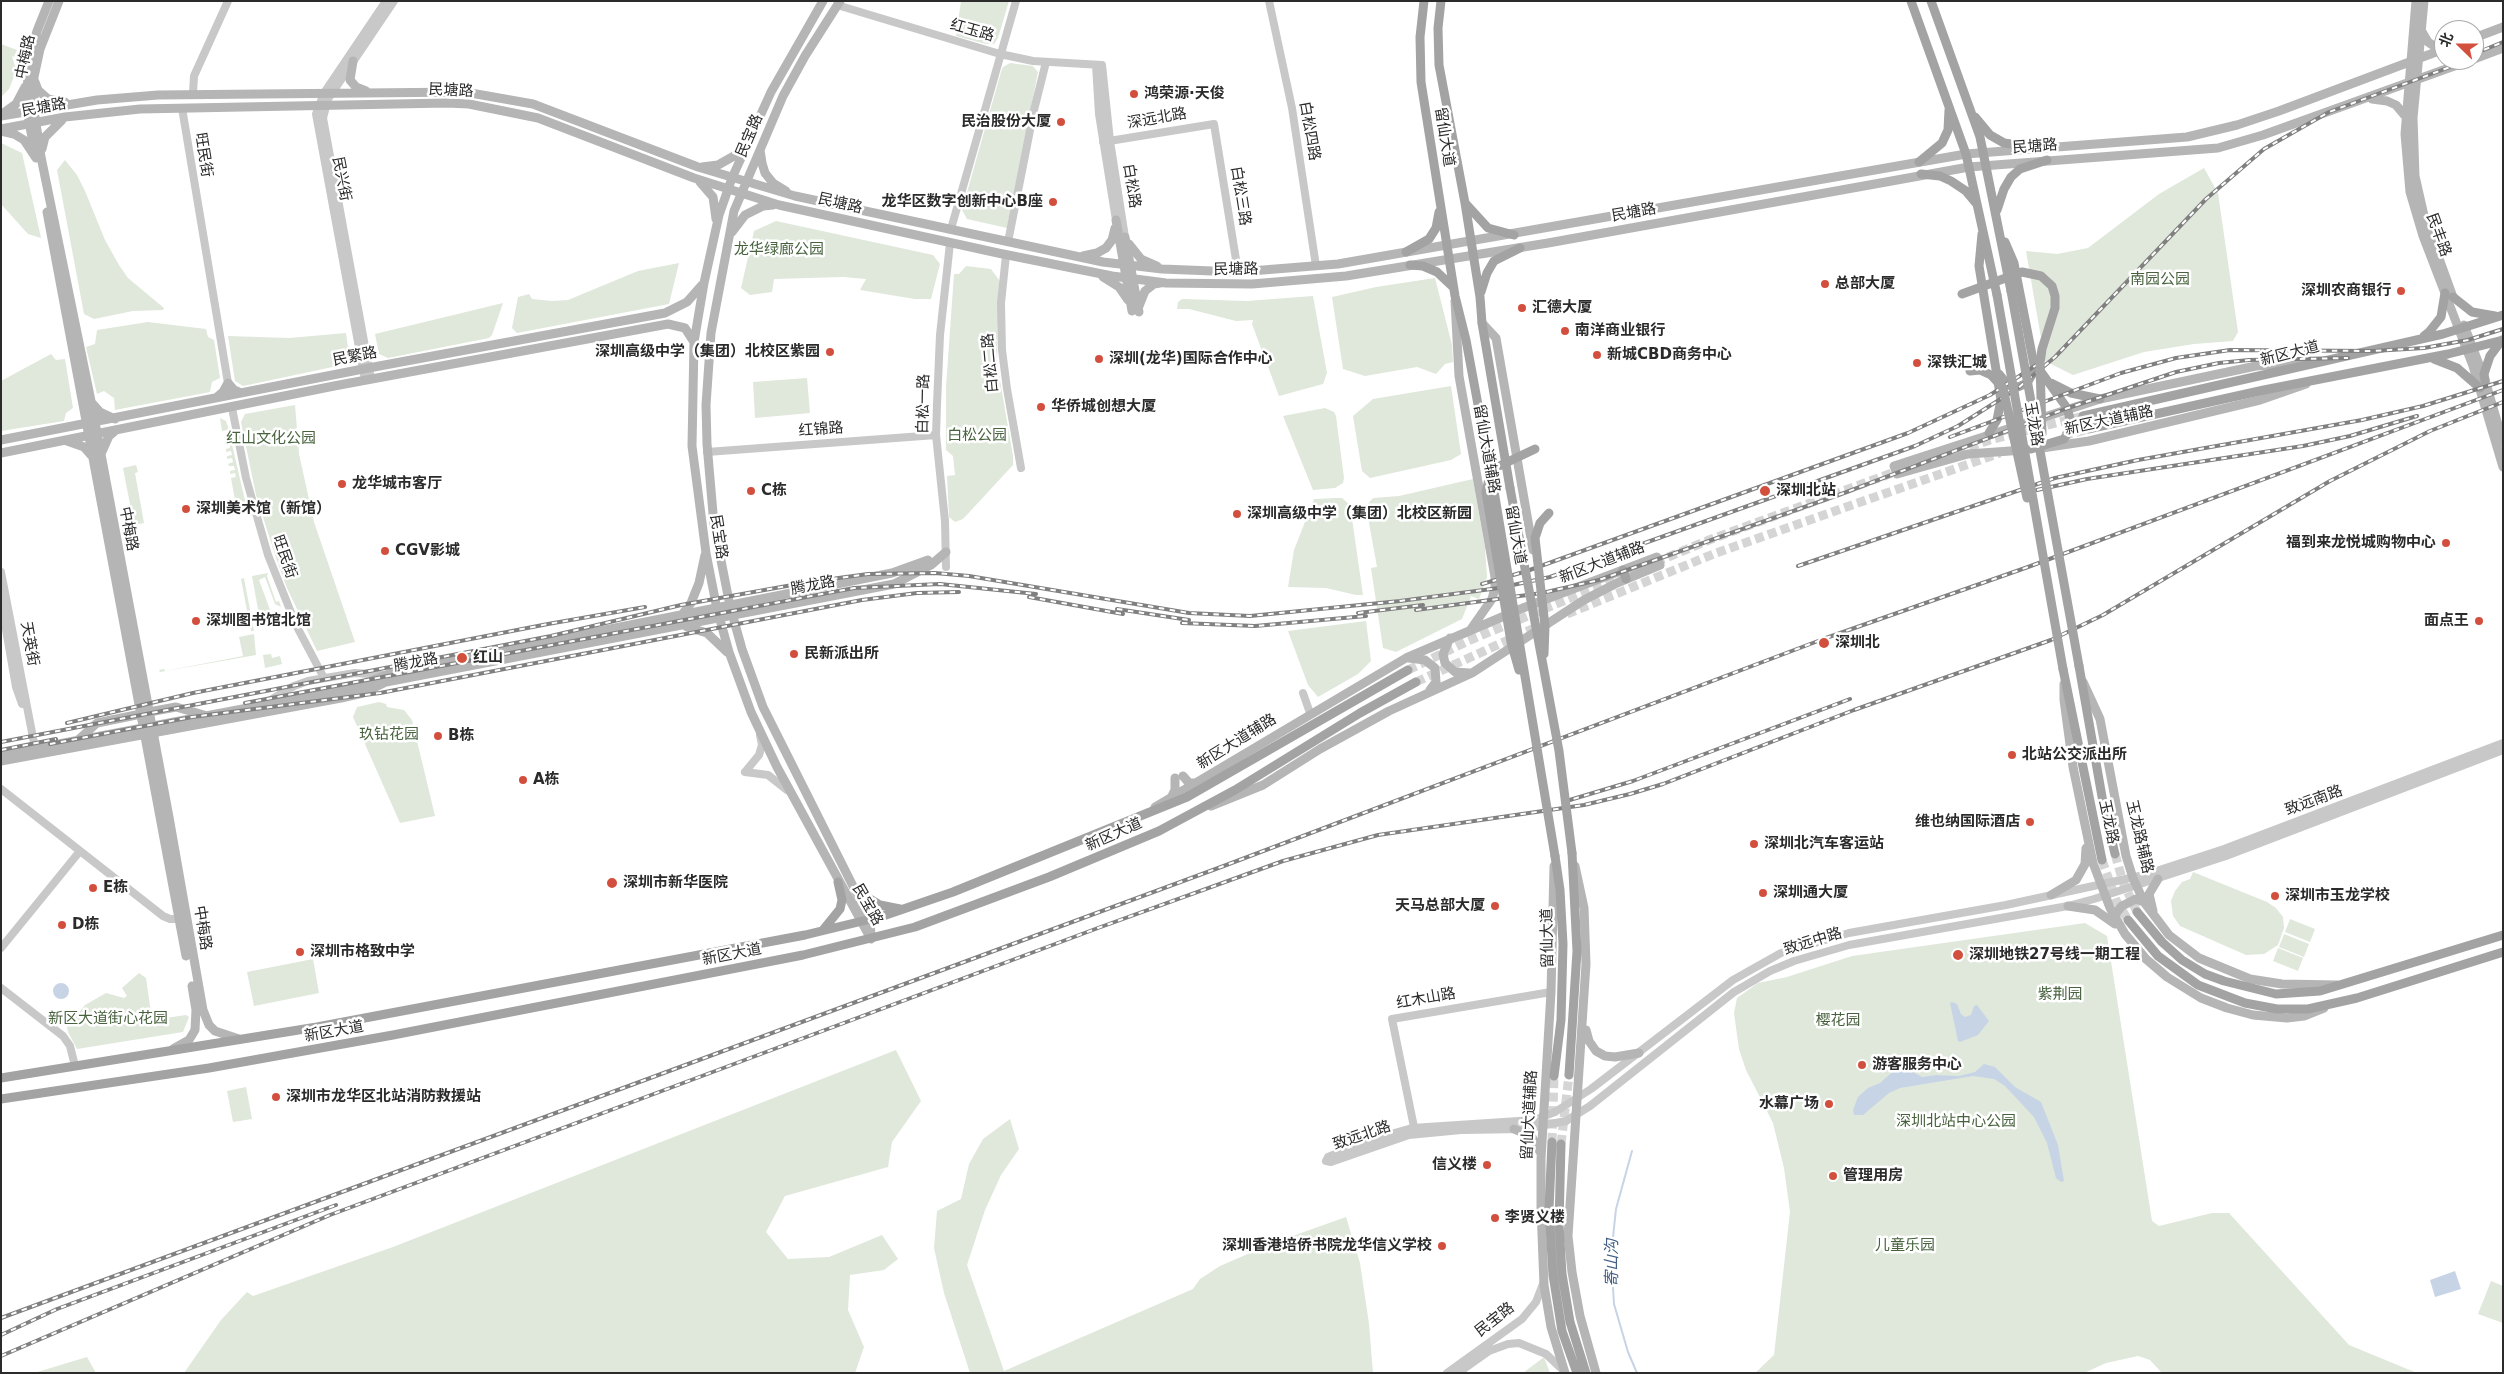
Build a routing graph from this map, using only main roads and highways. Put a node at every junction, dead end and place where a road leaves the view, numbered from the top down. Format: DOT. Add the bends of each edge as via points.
graph roads {
  1 [pos="50,1"];
  2 [pos="59,1"];
  3 [pos="823,1"];
  4 [pos="1424,1"];
  5 [pos="1440,1"];
  6 [pos="1911,1"];
  7 [pos="1931,1"];
  8 [pos="2416,1"];
  9 [pos="2424,1"];
  10 [pos="839,3"];
  11 [pos="2503,27"];
  12 [pos="2421,30"];
  13 [pos="2484,34"];
  14 [pos="2434,46"];
  15 [pos="2503,48"];
  16 [pos="2434,52"];
  17 [pos="2484,55"];
  18 [pos="2415,59"];
  19 [pos="354,60"];
  20 [pos="2444,70"];
  21 [pos="30,79"];
  22 [pos="2413,82"];
  23 [pos="371,92"];
  24 [pos="2365,99"];
  25 [pos="75,103"];
  26 [pos="1949,105"];
  27 [pos="1968,107"];
  28 [pos="30,111"];
  29 [pos="1,115"];
  30 [pos="66,118"];
  31 [pos="2406,118"];
  32 [pos="1974,120"];
  33 [pos="32,124"];
  34 [pos="1956,125"];
  35 [pos="1,130"];
  36 [pos="749,140"];
  37 [pos="761,143"];
  38 [pos="2039,148"];
  39 [pos="1984,152"];
  40 [pos="1966,154"];
  41 [pos="39,157"];
  42 [pos="2047,160"];
  43 [pos="1919,162"];
  44 [pos="1987,164"];
  45 [pos="1969,166"];
  46 [pos="698,167"];
  47 [pos="1921,174"];
  48 [pos="694,178"];
  49 [pos="732,178"];
  50 [pos="744,182"];
  51 [pos="728,190"];
  52 [pos="740,194"];
  53 [pos="1992,195"];
  54 [pos="795,196"];
  55 [pos="1440,196"];
  56 [pos="1976,201"];
  57 [pos="1465,203"];
  58 [pos="779,204"];
  59 [pos="1996,213"];
  60 [pos="1999,226"];
  61 [pos="1982,227"];
  62 [pos="716,228"];
  63 [pos="1545,229"];
  64 [pos="1514,235"];
  65 [pos="1471,241"];
  66 [pos="1548,243"];
  67 [pos="1448,245"];
  68 [pos="726,246"];
  69 [pos="1520,248"];
  70 [pos="1406,252"];
  71 [pos="1474,254"];
  72 [pos="1078,257"];
  73 [pos="1450,258"];
  74 [pos="1410,265"];
  75 [pos="1127,266"];
  76 [pos="1169,269"];
  77 [pos="1086,271"];
  78 [pos="1129,278"];
  79 [pos="1163,282"];
  80 [pos="704,283"];
  81 [pos="1454,292"];
  82 [pos="1962,294"];
  83 [pos="2449,295"];
  84 [pos="1480,297"];
  85 [pos="1135,311"];
  86 [pos="2501,315"];
  87 [pos="1482,323"];
  88 [pos="2462,328"];
  89 [pos="2419,339"];
  90 [pos="2503,340"];
  91 [pos="694,342"];
  92 [pos="2470,349"];
  93 [pos="2428,358"];
  94 [pos="2034,360"];
  95 [pos="2314,362"];
  96 [pos="1970,371"];
  97 [pos="1998,373"];
  98 [pos="2046,379"];
  99 [pos="2317,380"];
  100 [pos="2485,380"];
  101 [pos="2480,388"];
  102 [pos="242,393"];
  103 [pos="216,398"];
  104 [pos="2100,399"];
  105 [pos="87,402"];
  106 [pos="2067,408"];
  107 [pos="2083,416"];
  108 [pos="115,419"];
  109 [pos="91,423"];
  110 [pos="66,428"];
  111 [pos="118,429"];
  112 [pos="2088,429"];
  113 [pos="1989,433"];
  114 [pos="93,434"];
  115 [pos="1,440"];
  116 [pos="62,440"];
  117 [pos="2503,442"];
  118 [pos="1535,449"];
  119 [pos="2031,449"];
  120 [pos="1,453"];
  121 [pos="97,458"];
  122 [pos="2503,467"];
  123 [pos="2049,499"];
  124 [pos="1548,513"];
  125 [pos="706,552"];
  126 [pos="2044,563"];
  127 [pos="1560,594"];
  128 [pos="730,606"];
  129 [pos="717,609"];
  130 [pos="681,616"];
  131 [pos="732,616"];
  132 [pos="720,619"];
  133 [pos="676,627"];
  134 [pos="1471,629"];
  135 [pos="1450,638"];
  136 [pos="1406,658"];
  137 [pos="732,659"];
  138 [pos="1408,670"];
  139 [pos="2080,671"];
  140 [pos="2064,672"];
  141 [pos="1472,673"];
  142 [pos="1545,677"];
  143 [pos="1416,682"];
  144 [pos="1423,695"];
  145 [pos="1529,704"];
  146 [pos="145,713"];
  147 [pos="204,716"];
  148 [pos="148,729"];
  149 [pos="81,742"];
  150 [pos="1,755"];
  151 [pos="1,762"];
  152 [pos="1196,783"];
  153 [pos="1171,798"];
  154 [pos="1190,815"];
  155 [pos="2083,818"];
  156 [pos="1131,821"];
  157 [pos="2115,854"];
  158 [pos="1555,856"];
  159 [pos="1573,856"];
  160 [pos="2102,860"];
  161 [pos="2158,879"];
  162 [pos="838,882"];
  163 [pos="856,891"];
  164 [pos="2051,895"];
  165 [pos="2144,902"];
  166 [pos="2068,906"];
  167 [pos="908,908"];
  168 [pos="2136,912"];
  169 [pos="2155,918"];
  170 [pos="2116,919"];
  171 [pos="870,920"];
  172 [pos="2128,920"];
  173 [pos="860,922"];
  174 [pos="823,930"];
  175 [pos="2125,934"];
  176 [pos="2503,935"];
  177 [pos="871,939"];
  178 [pos="2503,952"];
  179 [pos="2342,985"];
  180 [pos="2337,1003"];
  181 [pos="1584,1025"];
  182 [pos="244,1040"];
  183 [pos="169,1052"];
  184 [pos="1638,1053"];
  185 [pos="1569,1075"];
  186 [pos="1554,1076"];
  187 [pos="1,1078"];
  188 [pos="1,1099"];
  189 [pos="1514,1129"];
  190 [pos="1541,1159"];
  191 [pos="1564,1372"];
  192 [pos="1577,1373"];
  193 [pos="1586,1373"];
  194 [pos="1596,1373"];
  1 -- 21 [label="main road, 中梅路" via="31,48"];
  2 -- 21 [label="main road, 中梅路"];
  3 -- 36 [label="main road, 民宝路" via="782,71"];
  4 -- 55 [label="main road, 留仙大道" via="1421,82"];
  5 -- 57 [label="main road, 留仙大道" via="1440,65"];
  6 -- 26 [label="main road, 玉龙路"];
  7 -- 27 [label="main road, 玉龙路"];
  8 -- 18 [label="main road, 民丰路"];
  9 -- 12 [label="main road, 民丰路"];
  10 -- 37 [label="main road, 民宝路" via="794,75"];
  11 -- 13 [label="main road"];
  12 -- 14 [label="main road"];
  12 -- 18 [label="main road, 民丰路"];
  15 -- 17 [label="main road, 民塘路"];
  16 -- 18 [label="main road, 民塘路"];
  18 -- 22 [label="main road, 民丰路"];
  18 -- 38 [label="main road, 民塘路" via="2279,111 2216,131 2164,140"];
  19 -- 23 [label="main road" via="351,83"];
  20 -- 22 [label="main road, 民塘路"];
  21 -- 25 [label="main road" via="48,99"];
  21 -- 28 [label="main road, 中梅路"];
  21 -- 29 [label="main road" via="11,109"];
  22 -- 24 [label="main road, 民塘路"];
  22 -- 31 [label="main road, 民丰路"];
  22 -- 83 [label="main road, 民丰路" via="2412,132 2417,192"];
  23 -- 25 [label="main road, 民塘路" via="193,93"];
  23 -- 46 [label="main road, 民塘路" via="465,92 517,100 564,114"];
  24 -- 31 [label="main road" via="2396,105"];
  24 -- 42 [label="main road, 民塘路" via="2218,148"];
  25 -- 28 [label="main road, 民塘路"];
  26 -- 34 [label="main road, 玉龙路"];
  26 -- 43 [label="main road" via="1945,138 1937,149"];
  27 -- 32 [label="main road, 玉龙路"];
  27 -- 38 [label="main road" via="1996,139 2012,145"];
  28 -- 29 [label="main road, 民塘路"];
  28 -- 33 [label="main road, 中梅路"];
  30 -- 33 [label="main road, 民塘路"];
  30 -- 41 [label="main road" via="56,123 45,137"];
  30 -- 48 [label="main road, 民塘路" via="140,109 469,104 516,113 568,129"];
  31 -- 83 [label="main road, 民丰路" via="2406,164 2412,200"];
  32 -- 34 [label="main road"];
  32 -- 39 [label="main road, 玉龙路"];
  33 -- 35 [label="main road, 民塘路"];
  33 -- 41 [label="main road, 中梅路"];
  34 -- 40 [label="main road, 玉龙路"];
  35 -- 41 [label="main road" via="24,140"];
  36 -- 46 [label="main road" via="741,150 718,165"];
  36 -- 49 [label="main road, 民宝路"];
  37 -- 50 [label="main road, 民宝路"];
  37 -- 54 [label="main road" via="760,156 766,173 773,183"];
  38 -- 39 [label="main road, 民塘路"];
  39 -- 40 [label="main road, 民塘路"];
  39 -- 44 [label="main road, 玉龙路"];
  40 -- 43 [label="main road, 民塘路"];
  40 -- 45 [label="main road, 玉龙路"];
  41 -- 105 [label="main road, 中梅路"];
  42 -- 44 [label="main road, 民塘路"];
  42 -- 59 [label="main road" via="2020,169 2011,177"];
  43 -- 63 [label="main road, 民塘路"];
  44 -- 45 [label="main road, 民塘路"];
  44 -- 53 [label="main road, 玉龙路"];
  45 -- 47 [label="main road, 民塘路"];
  45 -- 56 [label="main road, 玉龙路"];
  46 -- 49 [label="main road, 民塘路"];
  47 -- 56 [label="main road" via="1951,181"];
  47 -- 66 [label="main road, 民塘路"];
  48 -- 51 [label="main road, 民塘路"];
  48 -- 62 [label="main road" via="708,189 712,197"];
  49 -- 50 [label="main road, 民塘路"];
  49 -- 51 [label="main road, 民宝路"];
  50 -- 52 [label="main road, 民宝路"];
  50 -- 54 [label="main road, 民塘路"];
  51 -- 52 [label="main road, 民塘路"];
  51 -- 62 [label="main road, 民宝路"];
  52 -- 58 [label="main road, 民塘路"];
  52 -- 68 [label="main road, 民宝路"];
  53 -- 56 [label="main road"];
  53 -- 59 [label="main road, 玉龙路"];
  54 -- 72 [label="main road, 民塘路"];
  55 -- 67 [label="main road, 留仙大道"];
  55 -- 70 [label="main road" via="1433,234 1424,244"];
  56 -- 61 [label="main road, 玉龙路"];
  57 -- 64 [label="main road" via="1488,228"];
  57 -- 65 [label="main road, 留仙大道"];
  58 -- 68 [label="main road" via="763,206 745,215 735,225"];
  58 -- 77 [label="main road, 民塘路"];
  59 -- 60 [label="main road, 玉龙路"];
  60 -- 94 [label="main road" via="2014,263"];
  60 -- 123 [label="main road, 玉龙路, bridge"];
  61 -- 97 [label="main road" via="1979,266"];
  61 -- 126 [label="main road, 玉龙路, bridge"];
  62 -- 80 [label="main road, 民宝路"];
  63 -- 64 [label="main road, 民塘路"];
  63 -- 66 [label="main road"];
  64 -- 65 [label="main road, 民塘路"];
  65 -- 67 [label="main road, 民塘路"];
  65 -- 71 [label="main road, 留仙大道"];
  66 -- 69 [label="main road, 民塘路"];
  67 -- 70 [label="main road, 民塘路"];
  67 -- 73 [label="main road, 留仙大道"];
  68 -- 128 [label="main road, 民宝路" via="708,366 707,452 714,525"];
  69 -- 71 [label="main road, 民塘路"];
  69 -- 84 [label="main road" via="1494,261 1486,273"];
  70 -- 76 [label="main road, 民塘路" via="1316,266 1238,272"];
  71 -- 73 [label="main road, 民塘路"];
  71 -- 84 [label="main road, 留仙大道"];
  72 -- 75 [label="main road, 民塘路"];
  72 -- 75 [label="main road, 白松路" via="1106,248 1112,240 1116,220"];
  73 -- 74 [label="main road, 民塘路"];
  73 -- 81 [label="main road, 留仙大道"];
  74 -- 79 [label="main road, 民塘路" via="1286,282"];
  74 -- 81 [label="main road" via="1437,272"];
  75 -- 76 [label="main road, 民塘路"];
  75 -- 76 [label="main road, 白松路" via="1125,237 1141,258"];
  75 -- 78 [label="main road, 白松路"];
  77 -- 78 [label="main road, 民塘路"];
  77 -- 85 [label="main road" via="1119,287"];
  78 -- 79 [label="main road, 民塘路"];
  78 -- 85 [label="main road, 白松路"];
  79 -- 85 [label="main road" via="1145,291"];
  80 -- 91 [label="main road, 民宝路"];
  80 -- 102 [label="main road, 民繁路" via="687,302 665,313"];
  81 -- 134 [label="main road, 留仙大道辅路" via="1459,376 1495,577 1492,599"];
  81 -- 145 [label="main road, 留仙大道, bridge" via="1494,491"];
  82 -- 123 [label="main road, bridge" via="2022,272 2041,276 2052,286 2055,308 2042,349 2040,374"];
  83 -- 86 [label="main road" via="2477,314"];
  83 -- 88 [label="main road, 民丰路"];
  83 -- 89 [label="main road" via="2441,317"];
  84 -- 87 [label="main road, 留仙大道"];
  86 -- 88 [label="main road, 新区大道"];
  87 -- 127 [label="main road, 留仙大道辅路" via="1496,338 1539,583 1544,592"];
  87 -- 142 [label="main road, 留仙大道, bridge"];
  88 -- 89 [label="main road, 新区大道"];
  88 -- 92 [label="main road, 民丰路"];
  89 -- 95 [label="main road, 新区大道"];
  90 -- 92 [label="main road, 新区大道"];
  90 -- 100 [label="main road" via="2490,356"];
  91 -- 111 [label="main road, 民繁路" via="685,328 668,324"];
  91 -- 125 [label="main road, 民宝路" via="692,446"];
  92 -- 93 [label="main road, 新区大道"];
  92 -- 100 [label="main road, 民丰路"];
  92 -- 101 [label="main road, 民丰路"];
  93 -- 99 [label="main road, 新区大道"];
  93 -- 101 [label="main road" via="2443,360 2457,368"];
  94 -- 97 [label="main road" via="2034,375 2022,385 2008,384"];
  94 -- 98 [label="main road"];
  95 -- 104 [label="main road, 新区大道辅路" via="2256,366"];
  95 -- 107 [label="main road, 新区大道"];
  96 -- 126 [label="main road, bridge" via="1980,370 1991,375 2003,388"];
  97 -- 113 [label="main road" via="2000,410"];
  98 -- 104 [label="main road" via="2071,393"];
  98 -- 106 [label="main road"];
  99 -- 112 [label="main road, 新区大道"];
  99 -- 119 [label="main road, 新区大道辅路" via="2260,400 2089,441"];
  100 -- 117 [label="main road, 民丰路"];
  101 -- 122 [label="main road, 民丰路"];
  102 -- 103 [label="main road, 民繁路"];
  102 -- 103 [label="main road" via="228,383"];
  103 -- 108 [label="main road, 民繁路"];
  104 -- 106 [label="main road, 新区大道辅路"];
  105 -- 108 [label="main road"];
  105 -- 109 [label="main road, 中梅路"];
  105 -- 110 [label="main road" via="78,418"];
  106 -- 113 [label="main road, 新区大道辅路"];
  106 -- 119 [label="main road" via="2072,426 2067,436 2058,442"];
  108 -- 109 [label="main road, 民繁路"];
  109 -- 110 [label="main road, 民繁路"];
  109 -- 114 [label="main road, 中梅路"];
  110 -- 115 [label="main road, 民繁路"];
  111 -- 114 [label="main road, 民繁路"];
  111 -- 121 [label="main road" via="109,436"];
  113 -- 119 [label="main road, 新区大道辅路" via="1894,466 1897,474 1968,454"];
  114 -- 116 [label="main road, 民繁路"];
  114 -- 121 [label="main road, 中梅路"];
  116 -- 120 [label="main road, 民繁路"];
  116 -- 121 [label="main road" via="84,447"];
  118 -- 145 [label="main road, bridge" via="1498,466 1490,475 1486,492 1511,642"];
  121 -- 146 [label="main road, 中梅路"];
  123 -- 139 [label="main road, 玉龙路, bridge"];
  124 -- 142 [label="main road, bridge" via="1540,523 1536,538 1545,626"];
  125 -- 129 [label="main road, 民宝路"];
  125 -- 130 [label="main road" via="691,603"];
  126 -- 140 [label="main road, 玉龙路, bridge"];
  127 -- 134 [label="main road, 新区大道辅路"];
  127 -- 141 [label="main road, 新区大道辅路" via="1625,575"];
  128 -- 129 [label="main road, 腾龙路"];
  128 -- 131 [label="main road, 民宝路"];
  128 -- 131 [label="main road, 腾龙路" via="905,570 946,549 931,565 894,584"];
  129 -- 130 [label="main road, 腾龙路"];
  129 -- 132 [label="main road, 民宝路"];
  130 -- 147 [label="main road, 腾龙路" via="383,675 354,688"];
  131 -- 132 [label="main road, 腾龙路"];
  131 -- 163 [label="main road, 民宝路" via="763,707"];
  132 -- 133 [label="main road, 腾龙路"];
  132 -- 137 [label="main road, 民宝路"];
  133 -- 137 [label="main road" via="707,633"];
  133 -- 148 [label="main road, 腾龙路" via="386,682 363,693 333,699"];
  134 -- 135 [label="main road, 新区大道辅路"];
  135 -- 136 [label="main road, 新区大道辅路"];
  135 -- 141 [label="main road" via="1443,654 1445,662 1455,672"];
  136 -- 144 [label="main road" via="1424,660 1435,668 1436,682"];
  136 -- 152 [label="main road, 新区大道辅路"];
  137 -- 162 [label="main road, 民宝路" via="760,732"];
  138 -- 156 [label="main road, 新区大道" via="1243,768"];
  139 -- 157 [label="main road, 玉龙路"];
  139 -- 165 [label="main road, 玉龙路辅路" via="2100,719 2126,856"];
  140 -- 155 [label="main road" via="2064,700"];
  140 -- 160 [label="main road, 玉龙路"];
  141 -- 144 [label="main road, 新区大道辅路"];
  142 -- 159 [label="main road, 留仙大道, bridge"];
  143 -- 154 [label="main road, 新区大道"];
  144 -- 154 [label="main road, 新区大道辅路" via="1347,734 1263,785"];
  145 -- 158 [label="main road, 留仙大道, bridge"];
  146 -- 147 [label="main road" via="176,707"];
  146 -- 148 [label="main road, 中梅路"];
  146 -- 149 [label="main road" via="96,723"];
  147 -- 148 [label="main road, 腾龙路"];
  148 -- 149 [label="main road, 腾龙路"];
  148 -- 182 [label="main road, 中梅路" via="204,1016 220,1034"];
  148 -- 183 [label="main road, 中梅路" via="196,1020 189,1040"];
  149 -- 150 [label="main road, 腾龙路"];
  149 -- 151 [label="main road, 腾龙路"];
  152 -- 153 [label="main road, 新区大道辅路"];
  152 -- 153 [label="main road" via="1179,777"];
  153 -- 156 [label="main road, 新区大道辅路"];
  154 -- 177 [label="main road, 新区大道" via="1049,877 936,920"];
  155 -- 164 [label="main road" via="2086,847 2082,872 2070,886"];
  155 -- 170 [label="main road" via="2093,863"];
  156 -- 167 [label="main road, 新区大道"];
  158 -- 186 [label="main road, 留仙大道" via="1563,944"];
  158 -- 190 [label="main road, 留仙大道辅路"];
  159 -- 181 [label="main road" via="1586,931"];
  159 -- 185 [label="main road, 留仙大道" via="1577,951"];
  161 -- 169 [label="main road" via="2149,894"];
  162 -- 173 [label="main road, 民宝路"];
  162 -- 174 [label="main road" via="842,900 840,910"];
  163 -- 167 [label="main road" via="880,905"];
  163 -- 171 [label="main road, 民宝路"];
  165 -- 169 [label="main road, 玉龙路辅路"];
  165 -- 170 [label="main road" via="2136,899 2122,906 2116,913"];
  166 -- 175 [label="main road" via="2100,912"];
  167 -- 171 [label="main road, 新区大道"];
  168 -- 179 [label="main road" via="2182,960 2224,981 2276,994 2320,991"];
  169 -- 179 [label="main road, 玉龙路辅路" via="2183,948 2234,975 2282,984"];
  170 -- 175 [label="main road"];
  171 -- 173 [label="main road, 新区大道"];
  171 -- 177 [label="main road, 民宝路"];
  172 -- 180 [label="main road" via="2158,956 2198,985 2220,995 2277,1009"];
  173 -- 174 [label="main road, 新区大道"];
  173 -- 177 [label="main road, 民宝路"];
  174 -- 182 [label="main road, 新区大道"];
  175 -- 180 [label="main road" via="2167,977 2191,993 2227,1008 2253,1015 2287,1018 2304,1016"];
  176 -- 179 [label="main road"];
  177 -- 188 [label="main road, 新区大道" via="795,957 384,1037"];
  178 -- 180 [label="main road"];
  181 -- 184 [label="main road" via="1589,1041 1605,1056"];
  181 -- 194 [label="main road" via="1568,1236 1580,1316"];
  182 -- 183 [label="main road, 新区大道"];
  183 -- 187 [label="main road, 新区大道"];
  189 -- 190 [label="main road" via="1532,1138"];
  190 -- 191 [label="main road, 留仙大道辅路" via="1543,1277 1551,1327"];
  192 -- 193 [label="main road" via="1562,1331 1553,1275 1549,1209 1557,1143 1562,1274 1570,1322"];
}
